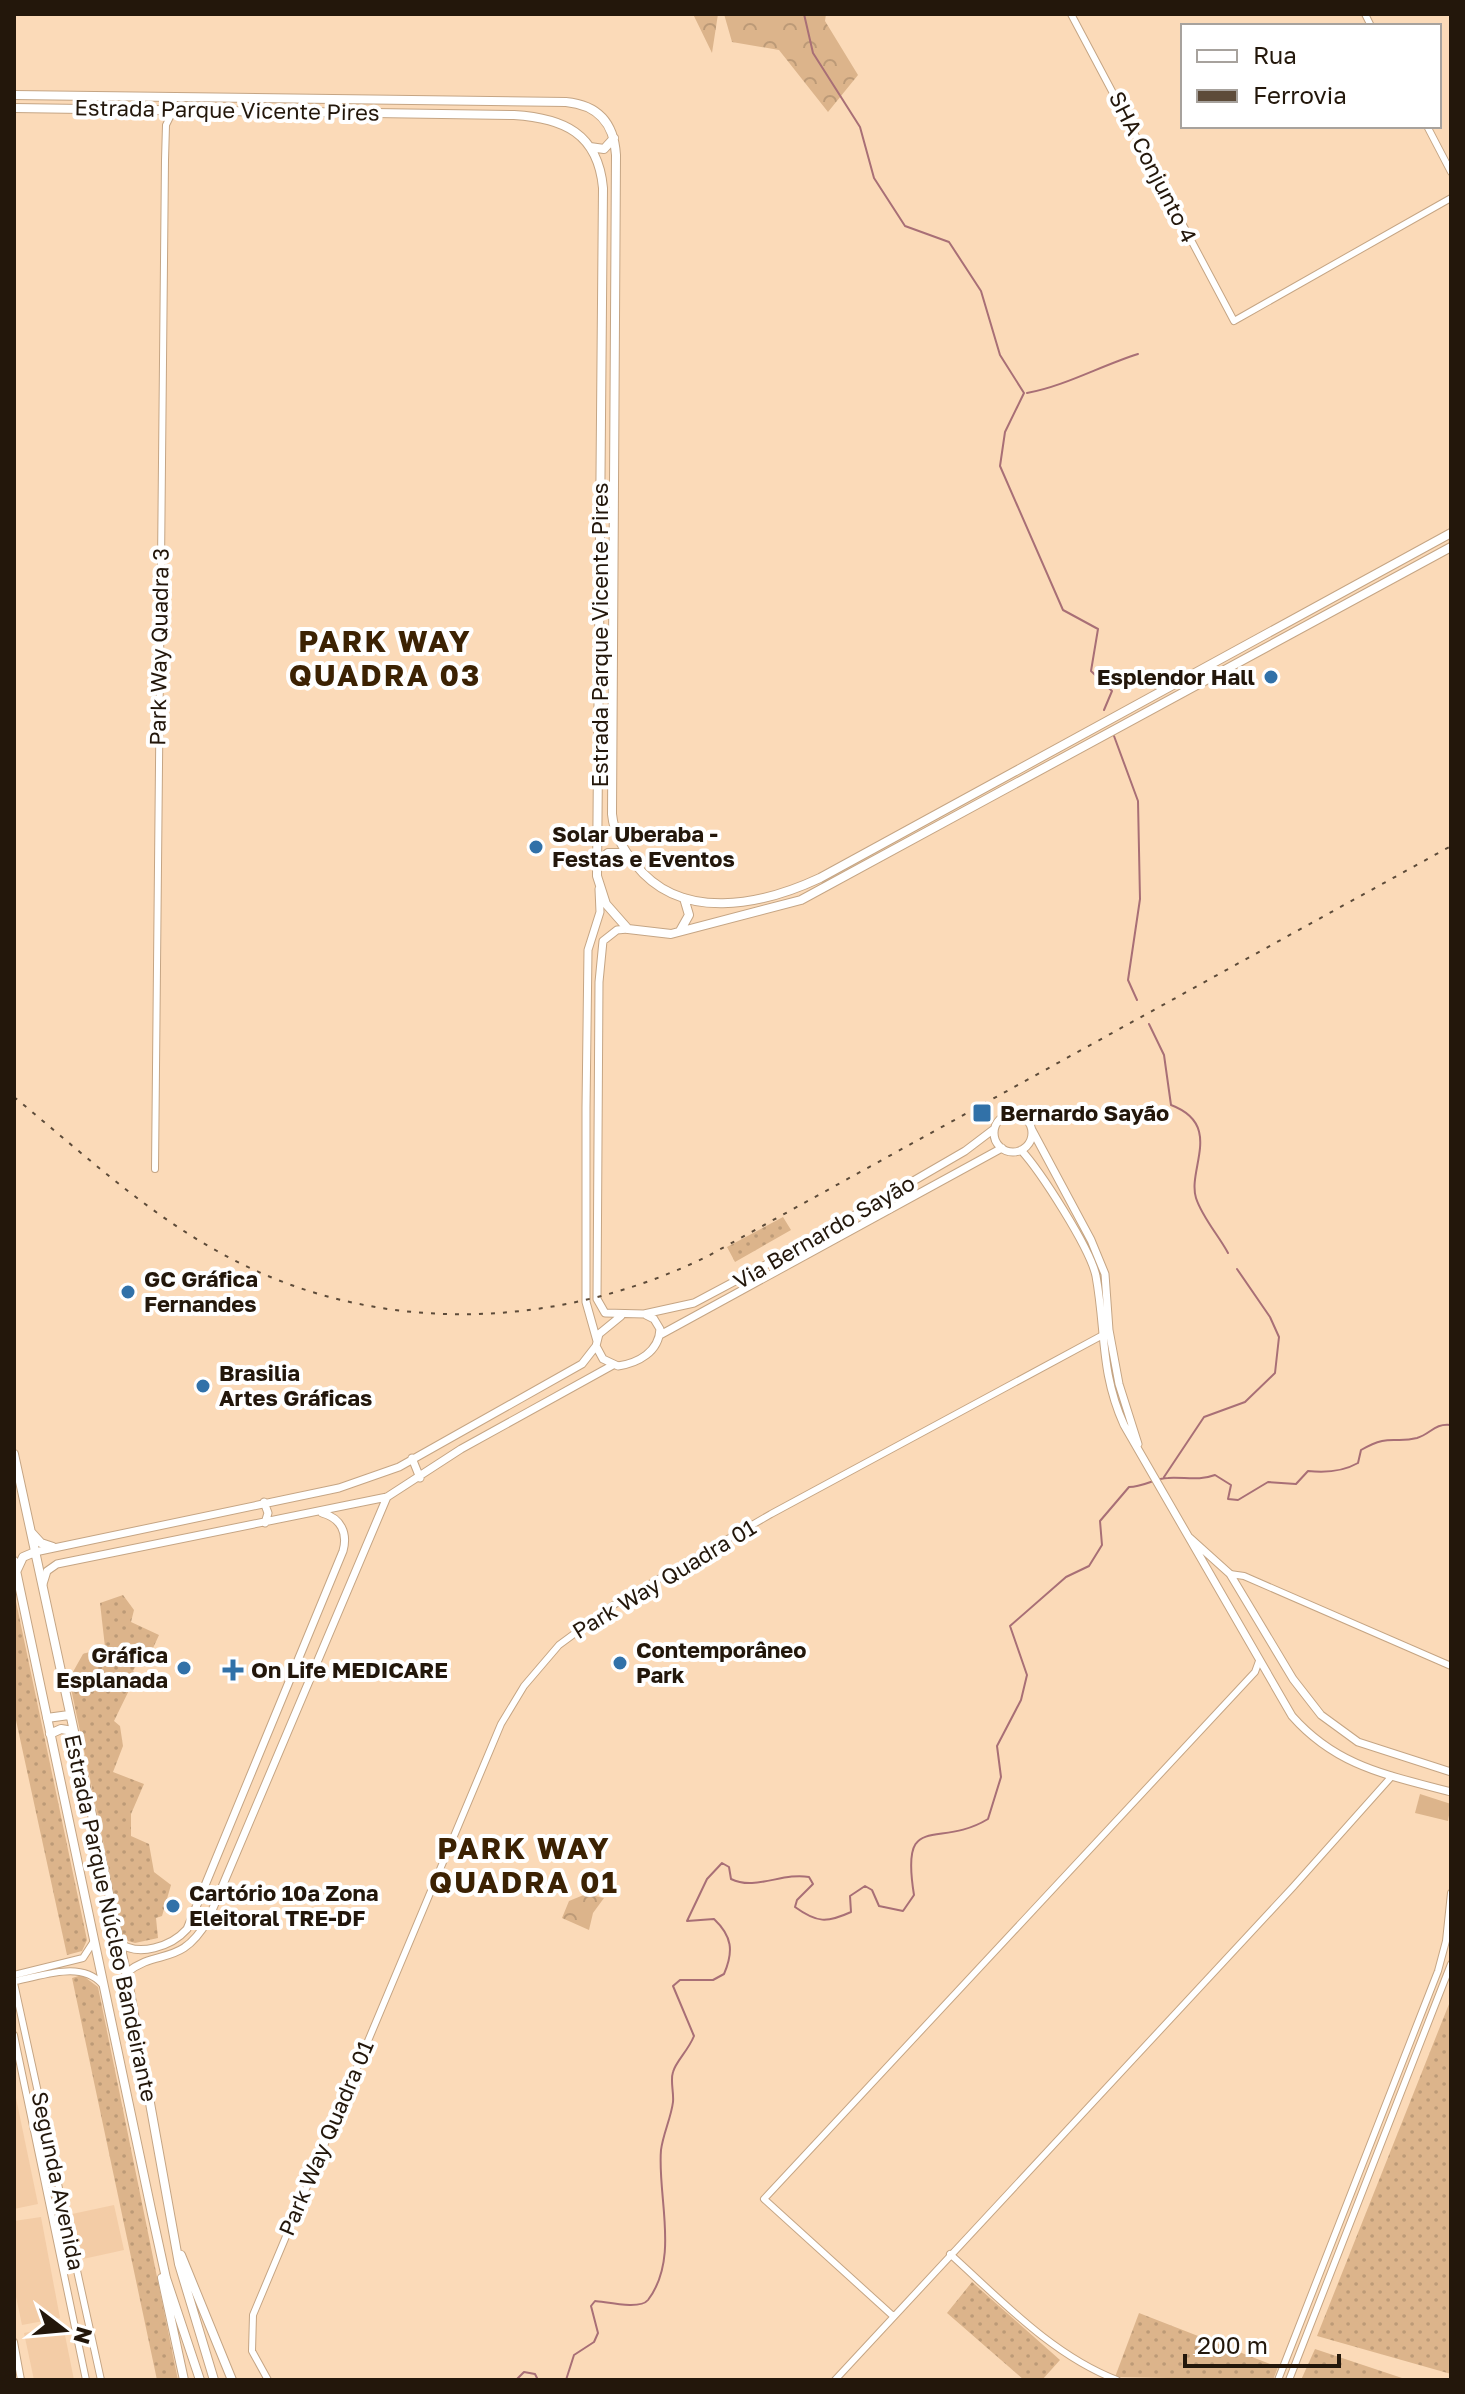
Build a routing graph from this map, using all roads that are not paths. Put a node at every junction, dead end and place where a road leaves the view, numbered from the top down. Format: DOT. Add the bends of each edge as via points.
graph roads {
  1 [pos="1071,14"];
  2 [pos="14,95"];
  3 [pos="313,99"];
  4 [pos="566,102"];
  5 [pos="14,108"];
  6 [pos="176,108"];
  7 [pos="157,109"];
  8 [pos="313,110"];
  9 [pos="562,123"];
  10 [pos="166,125"];
  11 [pos="1428,128"];
  12 [pos="614,138"];
  13 [pos="589,146"];
  14 [pos="1451,172"];
  15 [pos="1451,198"];
  16 [pos="1451,533"];
  17 [pos="1451,547"];
  18 [pos="1419,551"];
  19 [pos="1407,558"];
  20 [pos="1425,561"];
  21 [pos="1412,568"];
  22 [pos="1023,768"];
  23 [pos="997,782"];
  24 [pos="1015,785"];
  25 [pos="986,801"];
  26 [pos="626,853"];
  27 [pos="597,863"];
  28 [pos="599,889"];
  29 [pos="684,898"];
  30 [pos="628,929"];
  31 [pos="680,932"];
  32 [pos="994,1129"];
  33 [pos="1032,1130"];
  34 [pos="1002,1148"];
  35 [pos="1021,1150"];
  36 [pos="155,1169"];
  37 [pos="644,1314"];
  38 [pos="621,1316"];
  39 [pos="660,1335"];
  40 [pos="1101,1336"];
  41 [pos="596,1343"];
  42 [pos="613,1365"];
  43 [pos="14,1454"];
  44 [pos="412,1458"];
  45 [pos="1145,1461"];
  46 [pos="420,1478"];
  47 [pos="387,1497"];
  48 [pos="280,1499"];
  49 [pos="264,1502"];
  50 [pos="320,1513"];
  51 [pos="285,1518"];
  52 [pos="265,1523"];
  53 [pos="30,1531"];
  54 [pos="1187,1535"];
  55 [pos="69,1546"];
  56 [pos="53,1547"];
  57 [pos="35,1552"];
  58 [pos="14,1561"];
  59 [pos="72,1562"];
  60 [pos="336,1571"];
  61 [pos="16,1572"];
  62 [pos="1230,1574"];
  63 [pos="353,1576"];
  64 [pos="1216,1586"];
  65 [pos="42,1590"];
  66 [pos="299,1658"];
  67 [pos="317,1663"];
  68 [pos="1451,1666"];
  69 [pos="1259,1671"];
  70 [pos="291,1677"];
  71 [pos="306,1685"];
  72 [pos="69,1715"];
  73 [pos="47,1718"];
  74 [pos="73,1731"];
  75 [pos="50,1734"];
  76 [pos="1451,1772"];
  77 [pos="1382,1773"];
  78 [pos="1392,1776"];
  79 [pos="1382,1785"];
  80 [pos="1451,1792"];
  81 [pos="226,1833"];
  82 [pos="241,1839"];
  83 [pos="220,1846"];
  84 [pos="234,1856"];
  85 [pos="1451,1893"];
  86 [pos="1450,1904"];
  87 [pos="1450,1912"];
  88 [pos="117,1940"];
  89 [pos="94,1941"];
  90 [pos="163,1945"];
  91 [pos="166,1958"];
  92 [pos="58,1963"];
  93 [pos="1451,1964"];
  94 [pos="60,1973"];
  95 [pos="126,1973"];
  96 [pos="14,1980"];
  97 [pos="103,1985"];
  98 [pos="14,2035"];
  99 [pos="48,2131"];
  100 [pos="35,2133"];
  101 [pos="51,2143"];
  102 [pos="37,2144"];
  103 [pos="154,2226"];
  104 [pos="175,2241"];
  105 [pos="1334,2252"];
  106 [pos="950,2254"];
  107 [pos="83,2298"];
  108 [pos="70,2301"];
  109 [pos="86,2309"];
  110 [pos="72,2311"];
  111 [pos="893,2316"];
  112 [pos="14,2342"];
  113 [pos="21,2380"];
  114 [pos="86,2380"];
  115 [pos="101,2380"];
  116 [pos="184,2380"];
  117 [pos="200,2380"];
  118 [pos="214,2380"];
  119 [pos="232,2380"];
  120 [pos="268,2380"];
  121 [pos="835,2380"];
  122 [pos="1117,2380"];
  123 [pos="1278,2380"];
  124 [pos="1289,2380"];
  1 -- 15 [label="street, SHA Conjunto 4" via="1234,321"];
  2 -- 3 [label="main road, Estrada Parque Vicente Pires"];
  3 -- 4 [label="main road, Estrada Parque Vicente Pires"];
  3 -- 8 [label="main road"];
  4 -- 9 [label="main road"];
  4 -- 12 [label="main road, Estrada Parque Vicente Pires" via="591,107"];
  5 -- 7 [label="main road, Estrada Parque Vicente Pires"];
  6 -- 7 [label="main road, Estrada Parque Vicente Pires"];
  6 -- 8 [label="main road, Estrada Parque Vicente Pires"];
  6 -- 10 [label="street, Park Way Quadra 3"];
  7 -- 10 [label="street, Park Way Quadra 3"];
  8 -- 9 [label="main road, Estrada Parque Vicente Pires" via="501,114"];
  9 -- 13 [label="main road"];
  10 -- 36 [label="street, Park Way Quadra 3"];
  11 -- 14 [label="street"];
  12 -- 13 [label="main road" via="604,149"];
  12 -- 26 [label="main road, Estrada Parque Vicente Pires" via="610,774 612,820"];
  13 -- 27 [label="main road, Estrada Parque Vicente Pires" via="600,168 603,203"];
  16 -- 18 [label="main road, Estrada Parque Vicente Pires"];
  17 -- 20 [label="main road"];
  18 -- 19 [label="main road, Estrada Parque Vicente Pires"];
  18 -- 20 [label="main road"];
  19 -- 21 [label="main road"];
  19 -- 22 [label="main road, Estrada Parque Vicente Pires"];
  20 -- 21 [label="main road"];
  21 -- 24 [label="main road"];
  22 -- 23 [label="main road, Estrada Parque Vicente Pires"];
  22 -- 24 [label="main road" via="1014,777"];
  23 -- 25 [label="main road" via="998,789"];
  23 -- 29 [label="main road, Estrada Parque Vicente Pires" via="795,889 740,903"];
  24 -- 25 [label="main road"];
  25 -- 31 [label="main road" via="801,900"];
  26 -- 27 [label="main road" via="608,853"];
  26 -- 29 [label="main road, Estrada Parque Vicente Pires" via="650,880"];
  27 -- 28 [label="main road, Estrada Parque Vicente Pires"];
  28 -- 30 [label="main road, Estrada Parque Vicente Pires"];
  28 -- 41 [label="main road" via="600,912 588,952 586,1153 586,1302"];
  29 -- 31 [label="main road" via="689,915"];
  30 -- 31 [label="main road"];
  30 -- 38 [label="main road" via="603,941 599,982 597,1299 601,1311"];
  32 -- 33 [label="main road" via="1005,1115 1014,1113"];
  32 -- 34 [label="main road"];
  32 -- 37 [label="main road, Via Bernardo Sayão" via="952,1159 720,1291"];
  33 -- 35 [label="main road"];
  33 -- 45 [label="main road" via="1105,1274 1119,1384"];
  34 -- 35 [label="main road"];
  34 -- 39 [label="main road"];
  35 -- 40 [label="main road" via="1044,1178 1095,1272"];
  37 -- 38 [label="main road"];
  37 -- 39 [label="main road" via="654,1319"];
  38 -- 41 [label="main road"];
  39 -- 42 [label="main road" via="643,1358"];
  40 -- 45 [label="main road" via="1116,1409"];
  40 -- 120 [label="street, Park Way Quadra 01" via="612,1606 580,1626 538,1669 496,1734 257,2303 250,2341"];
  41 -- 42 [label="main road" via="603,1359"];
  41 -- 44 [label="main road" via="582,1364"];
  42 -- 46 [label="main road" via="461,1449"];
  43 -- 53 [label="main road, Estrada Parque Núcleo Bandeirante"];
  44 -- 46 [label="main road"];
  44 -- 48 [label="main road" via="362,1482"];
  45 -- 54 [label="main road"];
  46 -- 47 [label="main road"];
  47 -- 50 [label="main road"];
  47 -- 63 [label="main road"];
  48 -- 49 [label="main road"];
  48 -- 51 [label="main road" via="278,1511"];
  49 -- 52 [label="main road"];
  49 -- 55 [label="main road"];
  50 -- 51 [label="main road"];
  50 -- 60 [label="main road" via="335,1518 345,1536"];
  51 -- 52 [label="main road"];
  52 -- 59 [label="main road"];
  53 -- 56 [label="main road"];
  53 -- 57 [label="main road, Estrada Parque Núcleo Bandeirante"];
  54 -- 62 [label="main road"];
  54 -- 64 [label="main road"];
  55 -- 56 [label="main road"];
  55 -- 59 [label="main road"];
  56 -- 57 [label="main road"];
  57 -- 61 [label="main road" via="23,1557"];
  57 -- 65 [label="main road, Estrada Parque Núcleo Bandeirante"];
  58 -- 61 [label="main road, Estrada Parque Núcleo Bandeirante"];
  59 -- 65 [label="main road" via="47,1571"];
  60 -- 63 [label="main road" via="343,1567"];
  60 -- 66 [label="main road"];
  61 -- 73 [label="main road, Estrada Parque Núcleo Bandeirante"];
  62 -- 64 [label="main road"];
  62 -- 68 [label="street"];
  62 -- 76 [label="main road" via="1293,1679 1321,1715 1358,1742"];
  63 -- 67 [label="main road"];
  64 -- 69 [label="main road" via="1259,1661"];
  65 -- 72 [label="main road, Estrada Parque Núcleo Bandeirante"];
  66 -- 67 [label="main road" via="306,1665"];
  66 -- 70 [label="main road"];
  67 -- 71 [label="main road"];
  69 -- 77 [label="main road" via="1323,1748"];
  69 -- 111 [label="street" via="764,2199"];
  70 -- 71 [label="main road" via="298,1674"];
  70 -- 81 [label="main road"];
  71 -- 82 [label="main road"];
  72 -- 73 [label="main road"];
  72 -- 74 [label="main road, Estrada Parque Núcleo Bandeirante"];
  73 -- 75 [label="main road, Estrada Parque Núcleo Bandeirante"];
  74 -- 75 [label="main road"];
  74 -- 88 [label="main road, Estrada Parque Núcleo Bandeirante"];
  75 -- 89 [label="main road, Estrada Parque Núcleo Bandeirante"];
  77 -- 78 [label="main road"];
  77 -- 79 [label="street"];
  78 -- 79 [label="street"];
  78 -- 80 [label="main road"];
  79 -- 106 [label="street"];
  81 -- 82 [label="main road"];
  81 -- 83 [label="main road"];
  82 -- 84 [label="main road"];
  83 -- 84 [label="main road"];
  83 -- 90 [label="main road" via="187,1929"];
  84 -- 91 [label="main road" via="202,1929 181,1952"];
  85 -- 86 [label="street"];
  86 -- 87 [label="street"];
  87 -- 105 [label="street" via="1438,1971"];
  88 -- 90 [label="main road" via="132,1949"];
  88 -- 95 [label="main road, Estrada Parque Núcleo Bandeirante"];
  89 -- 92 [label="street" via="86,1956"];
  89 -- 97 [label="main road, Estrada Parque Núcleo Bandeirante"];
  90 -- 91 [label="main road" via="161,1955"];
  91 -- 95 [label="main road" via="137,1964"];
  92 -- 94 [label="street"];
  92 -- 96 [label="street"];
  93 -- 105 [label="street"];
  94 -- 96 [label="street"];
  94 -- 97 [label="street" via="86,1972"];
  95 -- 104 [label="main road, Estrada Parque Núcleo Bandeirante"];
  96 -- 99 [label="street, Segunda Avenida"];
  97 -- 103 [label="main road, Estrada Parque Núcleo Bandeirante"];
  98 -- 100 [label="street, Segunda Avenida"];
  99 -- 100 [label="street"];
  99 -- 101 [label="street, Segunda Avenida"];
  100 -- 102 [label="street, Segunda Avenida"];
  101 -- 102 [label="street"];
  101 -- 107 [label="street, Segunda Avenida"];
  102 -- 108 [label="street, Segunda Avenida"];
  103 -- 116 [label="main road"];
  103 -- 117 [label="main road, Estrada Parque Núcleo Bandeirante"];
  104 -- 118 [label="main road, Estrada Parque Núcleo Bandeirante"];
  104 -- 119 [label="main road"];
  105 -- 123 [label="street"];
  105 -- 124 [label="street"];
  106 -- 111 [label="street"];
  106 -- 122 [label="street" via="1046,2338"];
  107 -- 108 [label="street"];
  107 -- 109 [label="street, Segunda Avenida"];
  108 -- 110 [label="street, Segunda Avenida"];
  109 -- 110 [label="street"];
  109 -- 115 [label="street, Segunda Avenida"];
  110 -- 114 [label="street, Segunda Avenida"];
  111 -- 121 [label="street"];
  112 -- 113 [label="street"];
}
